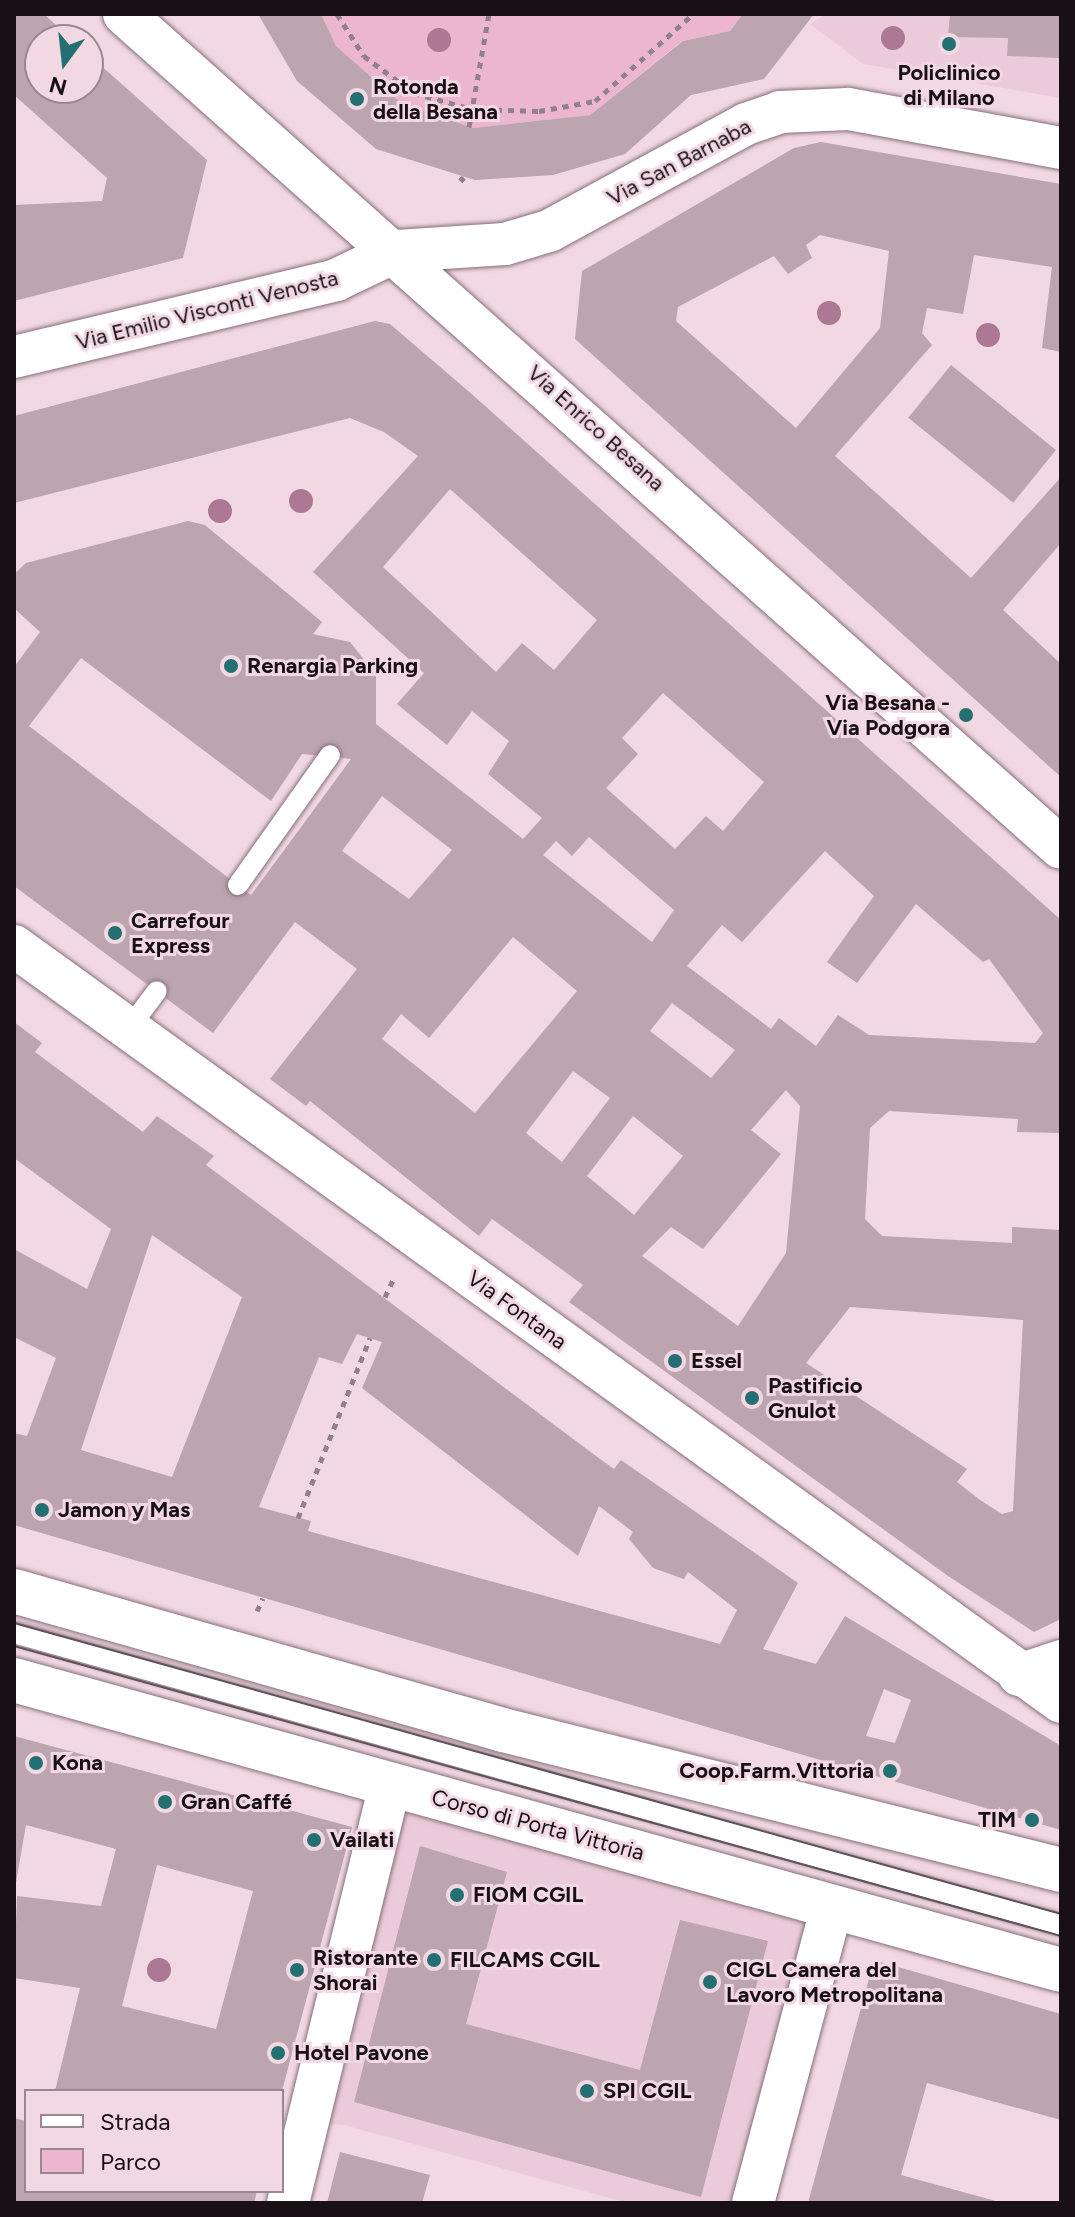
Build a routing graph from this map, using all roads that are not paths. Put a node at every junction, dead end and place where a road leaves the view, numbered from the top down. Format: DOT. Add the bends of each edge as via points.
graph roads {
  1 [pos="124,14"];
  2 [pos="1061,148"];
  3 [pos="397,251"];
  4 [pos="14,357"];
  5 [pos="330,755"];
  6 [pos="1061,848"];
  7 [pos="238,885"];
  8 [pos="14,946"];
  9 [pos="157,991"];
  10 [pos="129,1028"];
  11 [pos="14,1591"];
  12 [pos="14,1633"];
  13 [pos="1061,1661"];
  14 [pos="1019,1675"];
  15 [pos="14,1680"];
  16 [pos="1061,1702"];
  17 [pos="390,1784"];
  18 [pos="1061,1870"];
  19 [pos="832,1906"];
  20 [pos="1061,1925"];
  21 [pos="1061,1970"];
  22 [pos="288,2203"];
  23 [pos="753,2203"];
  1 -- 3 [label="street, Via Enrico Besana"];
  2 -- 3 [label="street, Via San Barnaba" via="811,107 746,124 549,231 505,244"];
  3 -- 4 [label="street, Via Emilio Visconti Venosta" via="336,280"];
  3 -- 6 [label="street, Via Enrico Besana"];
  5 -- 7 [label="lane"];
  8 -- 10 [label="street, Via Fontana"];
  9 -- 10 [label="lane"];
  10 -- 14 [label="street, Via Fontana"];
  11 -- 18 [label="street" via="503,1730"];
  12 -- 20 [label="lane"];
  13 -- 14 [label="street"];
  14 -- 16 [label="street, Via Fontana"];
  15 -- 17 [label="street, Corso di Porta Vittoria"];
  17 -- 19 [label="street, Corso di Porta Vittoria"];
  17 -- 22 [label="street"];
  19 -- 21 [label="street, Corso di Porta Vittoria"];
  19 -- 23 [label="street"];
}
